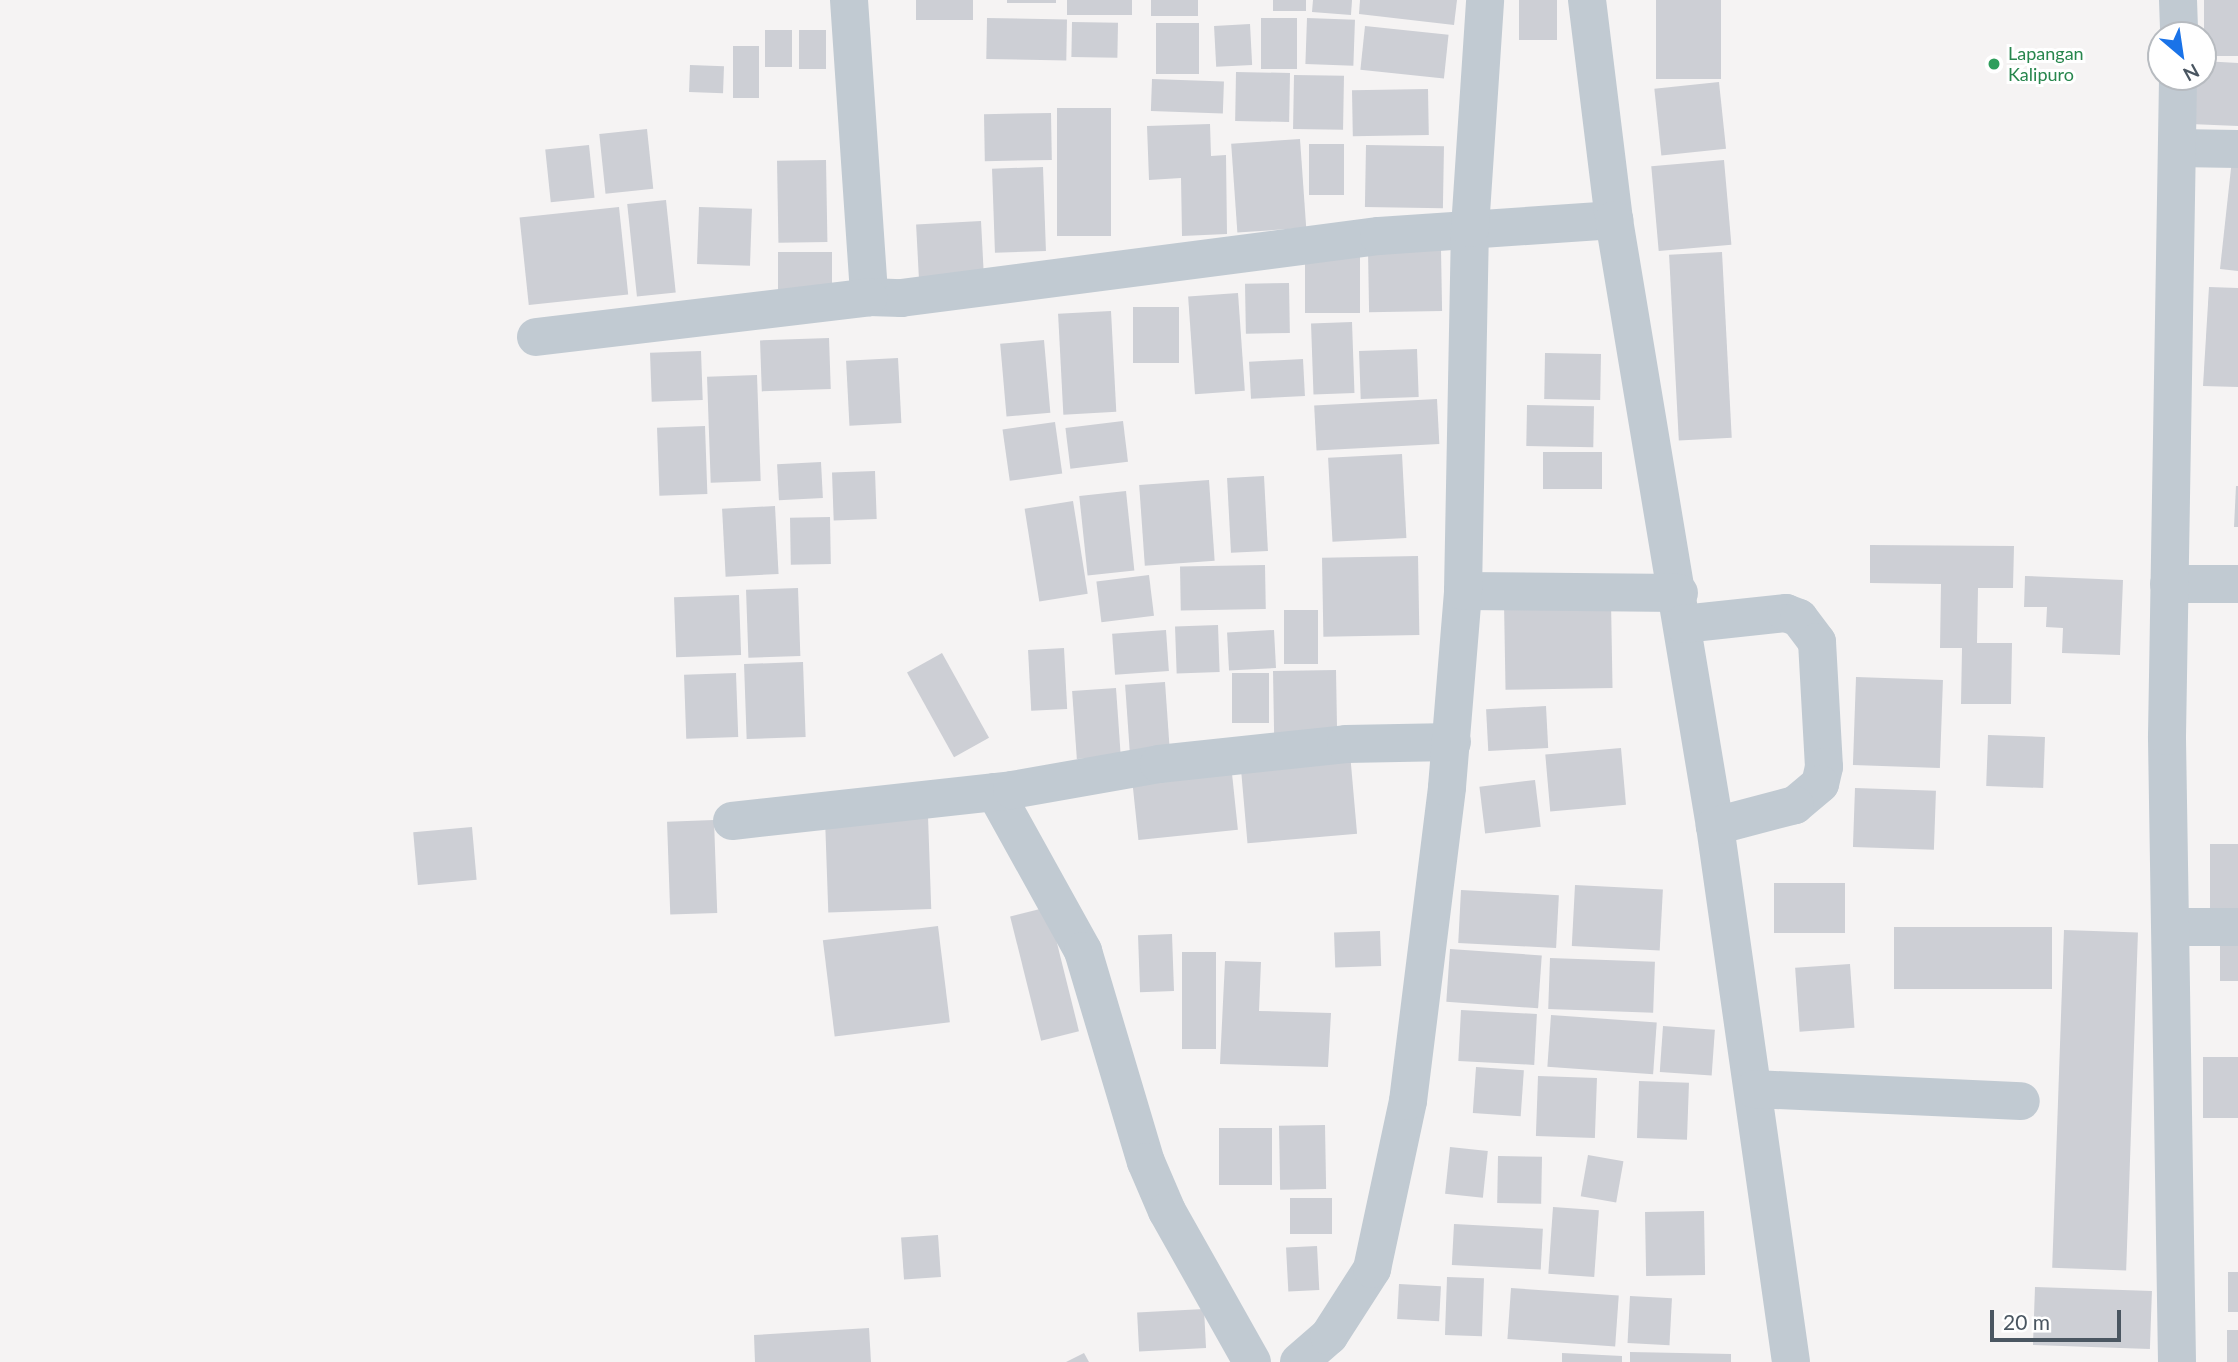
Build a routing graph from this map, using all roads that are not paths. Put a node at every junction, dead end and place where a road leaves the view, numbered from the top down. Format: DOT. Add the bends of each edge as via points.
graph roads {
  1 [pos="849,0"];
  2 [pos="1485,0"];
  3 [pos="1587,0"];
  4 [pos="2178,0"];
  5 [pos="2179,21"];
  6 [pos="2178,91"];
  7 [pos="2177,148"];
  8 [pos="2238,149"];
  9 [pos="1614,220"];
  10 [pos="1470,228"];
  11 [pos="901,296"];
  12 [pos="536,337"];
  13 [pos="2169,584"];
  14 [pos="2238,584"];
  15 [pos="1463,591"];
  16 [pos="1681,609"];
  17 [pos="1452,742"];
  18 [pos="1003,791"];
  19 [pos="732,821"];
  20 [pos="1715,826"];
  21 [pos="2171,927"];
  22 [pos="2238,927"];
  23 [pos="1754,1089"];
  24 [pos="2021,1101"];
  25 [pos="1252,1362"];
  26 [pos="1298,1362"];
  27 [pos="1791,1362"];
  28 [pos="2177,1362"];
  1 -- 11 [label="street"];
  2 -- 10 [label="street"];
  3 -- 9 [label="street"];
  4 -- 5 [label="street"];
  6 -- 7 [label="street"];
  7 -- 8 [label="street"];
  7 -- 13 [label="street"];
  9 -- 10 [label="street"];
  9 -- 16 [label="street"];
  10 -- 11 [label="street"];
  10 -- 15 [label="street"];
  11 -- 12 [label="street"];
  13 -- 14 [label="street"];
  13 -- 21 [label="street" via="2166,736"];
  15 -- 16 [label="street"];
  15 -- 17 [label="street"];
  16 -- 20 [label="street"];
  16 -- 20 [label="street" via="1787,613 1799,618 1817,642 1824,767 1820,784 1795,805"];
  17 -- 18 [label="street" via="1346,744 1158,764"];
  17 -- 26 [label="street" via="1408,1101 1372,1269 1329,1336"];
  18 -- 19 [label="street"];
  18 -- 25 [label="street" via="1083,951 1146,1162 1167,1211"];
  20 -- 23 [label="street"];
  21 -- 22 [label="street"];
  21 -- 28 [label="street"];
  23 -- 24 [label="street"];
  23 -- 27 [label="street"];
}
